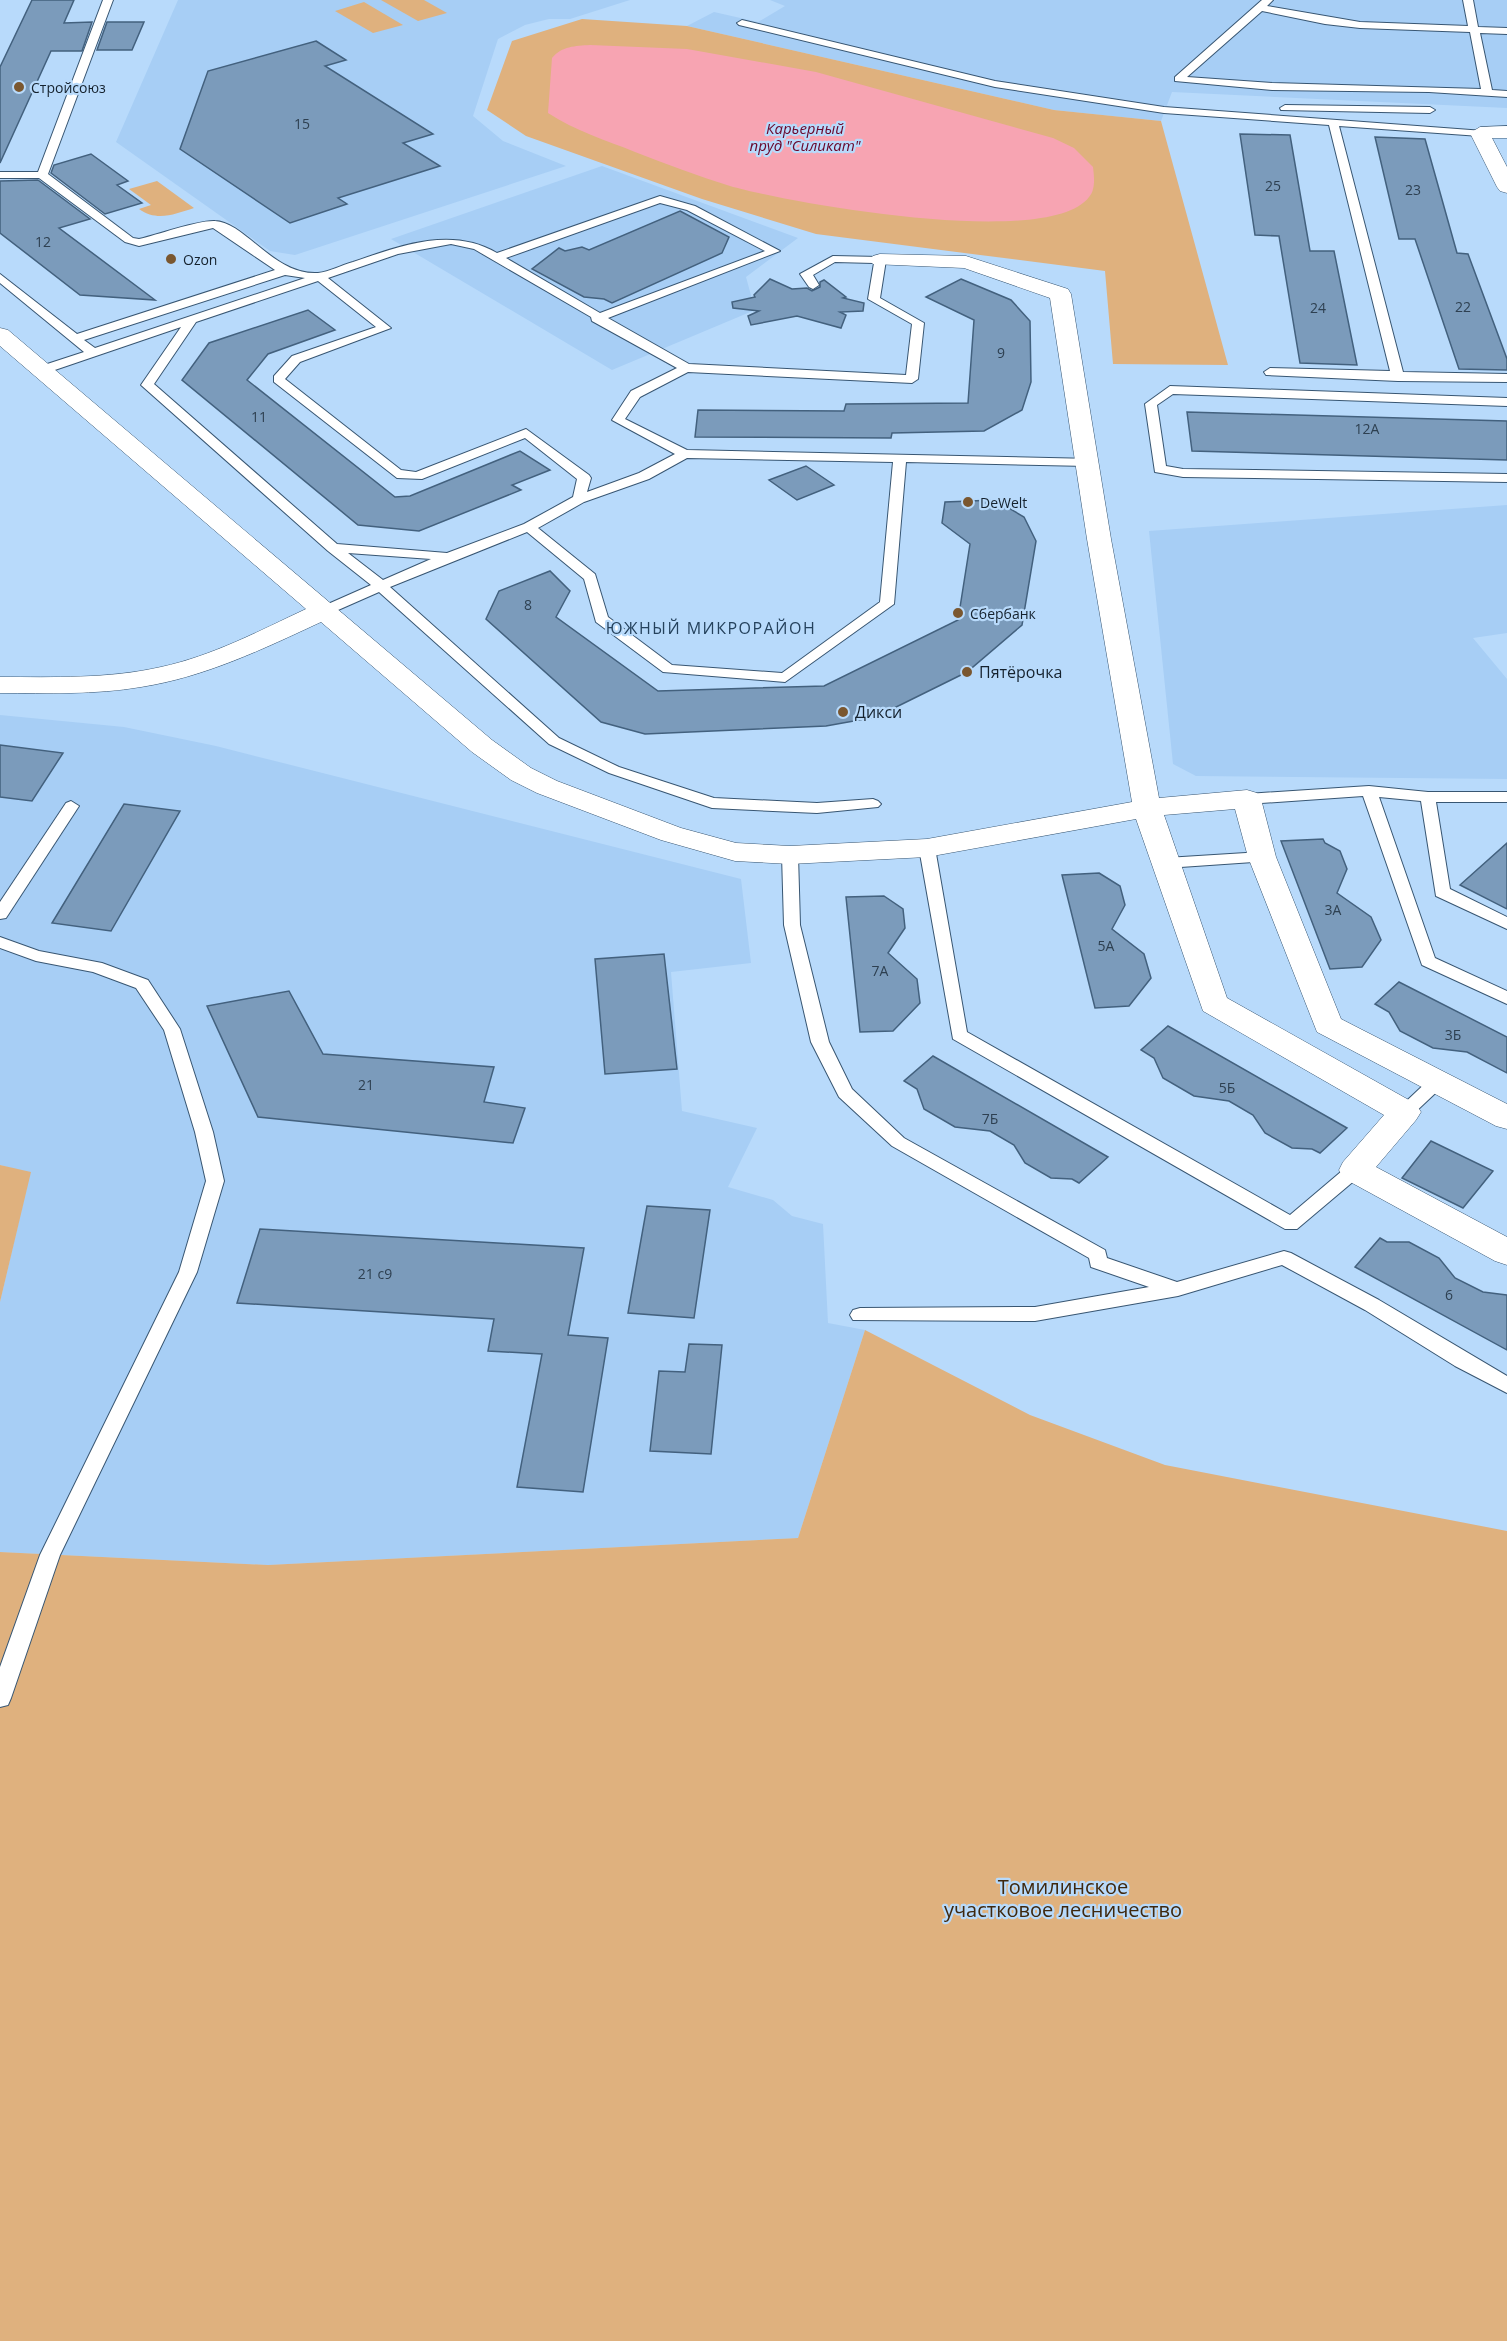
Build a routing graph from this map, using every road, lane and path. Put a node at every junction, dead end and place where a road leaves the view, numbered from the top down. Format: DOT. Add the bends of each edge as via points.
graph roads {
  1 [pos="108,0"];
  2 [pos="1268,0"];
  3 [pos="1468,0"];
  4 [pos="1259,7"];
  5 [pos="742,23"];
  6 [pos="1473,29"];
  7 [pos="1507,31"];
  8 [pos="1487,93"];
  9 [pos="1507,94"];
  10 [pos="1430,110"];
  11 [pos="1221,114"];
  12 [pos="1333,122"];
  13 [pos="1507,132"];
  14 [pos="1480,133"];
  15 [pos="0,175"];
  16 [pos="42,175"];
  17 [pos="1507,187"];
  18 [pos="497,257"];
  19 [pos="880,260"];
  20 [pos="284,271"];
  21 [pos="320,277"];
  22 [pos="0,278"];
  23 [pos="813,285"];
  24 [pos="596,318"];
  25 [pos="191,321"];
  26 [pos="0,335"];
  27 [pos="75,339"];
  28 [pos="93,353"];
  29 [pos="686,368"];
  30 [pos="42,370"];
  31 [pos="1270,372"];
  32 [pos="1398,377"];
  33 [pos="1507,378"];
  34 [pos="1507,402"];
  35 [pos="685,454"];
  36 [pos="900,459"];
  37 [pos="1088,462"];
  38 [pos="1507,478"];
  39 [pos="579,499"];
  40 [pos="529,526"];
  41 [pos="333,548"];
  42 [pos="448,556"];
  43 [pos="381,586"];
  44 [pos="324,611"];
  45 [pos="0,685"];
  46 [pos="1369,791"];
  47 [pos="1428,797"];
  48 [pos="1507,797"];
  49 [pos="1247,799"];
  50 [pos="873,804"];
  51 [pos="71,806"];
  52 [pos="1147,808"];
  53 [pos="927,848"];
  54 [pos="790,855"];
  55 [pos="1262,856"];
  56 [pos="1166,863"];
  57 [pos="0,914"];
  58 [pos="1507,924"];
  59 [pos="0,942"];
  60 [pos="1507,998"];
  61 [pos="1437,1082"];
  62 [pos="1405,1112"];
  63 [pos="1507,1118"];
  64 [pos="1355,1170"];
  65 [pos="1507,1252"];
  66 [pos="1178,1289"];
  67 [pos="860,1315"];
  68 [pos="1507,1385"];
  69 [pos="0,1698"];
  1 -- 16 [label="lane"];
  2 -- 4 [label="lane"];
  3 -- 6 [label="lane"];
  4 -- 6 [label="lane" via="1326,21"];
  4 -- 8 [label="lane" via="1179,79 1281,88"];
  5 -- 11 [label="lane" via="995,84 1164,110"];
  6 -- 7 [label="lane"];
  6 -- 8 [label="lane"];
  8 -- 9 [label="lane"];
  10 -- 11 [label="lane" via="1253,107"];
  11 -- 12 [label="lane"];
  12 -- 14 [label="lane"];
  12 -- 32 [label="lane"];
  13 -- 14 [label="street"];
  14 -- 17 [label="street"];
  15 -- 16 [label="lane"];
  16 -- 20 [label="lane" via="129,240 150,242 214,224"];
  18 -- 21 [label="lane" via="477,246 450,241 396,251"];
  18 -- 24 [label="lane"];
  18 -- 24 [label="lane" via="660,199 691,208 774,251"];
  19 -- 23 [label="lane" via="833,260 806,274"];
  19 -- 29 [label="lane" via="874,299 918,323 912,379"];
  19 -- 37 [label="street" via="966,262 1060,294"];
  20 -- 21 [label="lane"];
  20 -- 27 [label="lane"];
  21 -- 25 [label="lane"];
  21 -- 39 [label="lane" via="385,328 296,359 278,379 396,474 417,476 526,433 584,478"];
  22 -- 27 [label="lane"];
  24 -- 29 [label="lane"];
  25 -- 28 [label="lane"];
  25 -- 41 [label="lane" via="147,385"];
  26 -- 30 [label="street"];
  27 -- 28 [label="lane"];
  28 -- 30 [label="lane"];
  29 -- 35 [label="lane" via="635,394 618,420"];
  30 -- 44 [label="street"];
  31 -- 32 [label="lane"];
  32 -- 33 [label="lane"];
  34 -- 38 [label="lane" via="1170,390 1151,404 1160,469 1183,473"];
  35 -- 36 [label="lane"];
  35 -- 39 [label="lane" via="644,476"];
  36 -- 37 [label="lane"];
  36 -- 40 [label="lane" via="887,604 785,678 668,669 602,619 590,578"];
  37 -- 52 [label="street"];
  39 -- 40 [label="lane"];
  40 -- 42 [label="lane"];
  41 -- 42 [label="lane"];
  41 -- 43 [label="lane"];
  42 -- 43 [label="lane"];
  43 -- 44 [label="lane"];
  43 -- 50 [label="lane" via="554,741 614,770 712,803 817,808"];
  44 -- 45 [label="street" via="240,649 144,679"];
  44 -- 54 [label="street" via="482,747 521,774 670,834 735,852"];
  46 -- 47 [label="lane"];
  46 -- 49 [label="lane"];
  46 -- 60 [label="lane" via="1428,961"];
  47 -- 48 [label="lane"];
  47 -- 58 [label="lane" via="1442,892"];
  49 -- 52 [label="street"];
  49 -- 55 [label="street"];
  51 -- 57 [label="lane"];
  52 -- 53 [label="street"];
  52 -- 56 [label="street"];
  53 -- 54 [label="street"];
  53 -- 64 [label="lane" via="959,1035 1291,1224"];
  54 -- 66 [label="lane" via="792,925 820,1042 845,1094 898,1142 1098,1255 1098,1262"];
  55 -- 56 [label="lane"];
  55 -- 61 [label="street" via="1328,1025"];
  56 -- 62 [label="street" via="1214,1004"];
  59 -- 69 [label="lane" via="36,956 96,967 142,984 172,1029 215,1181 188,1272 50,1555"];
  61 -- 62 [label="lane"];
  61 -- 63 [label="street"];
  62 -- 64 [label="street"];
  64 -- 65 [label="street"];
  66 -- 67 [label="lane" via="1035,1314"];
  66 -- 68 [label="lane" via="1284,1258"];
}
